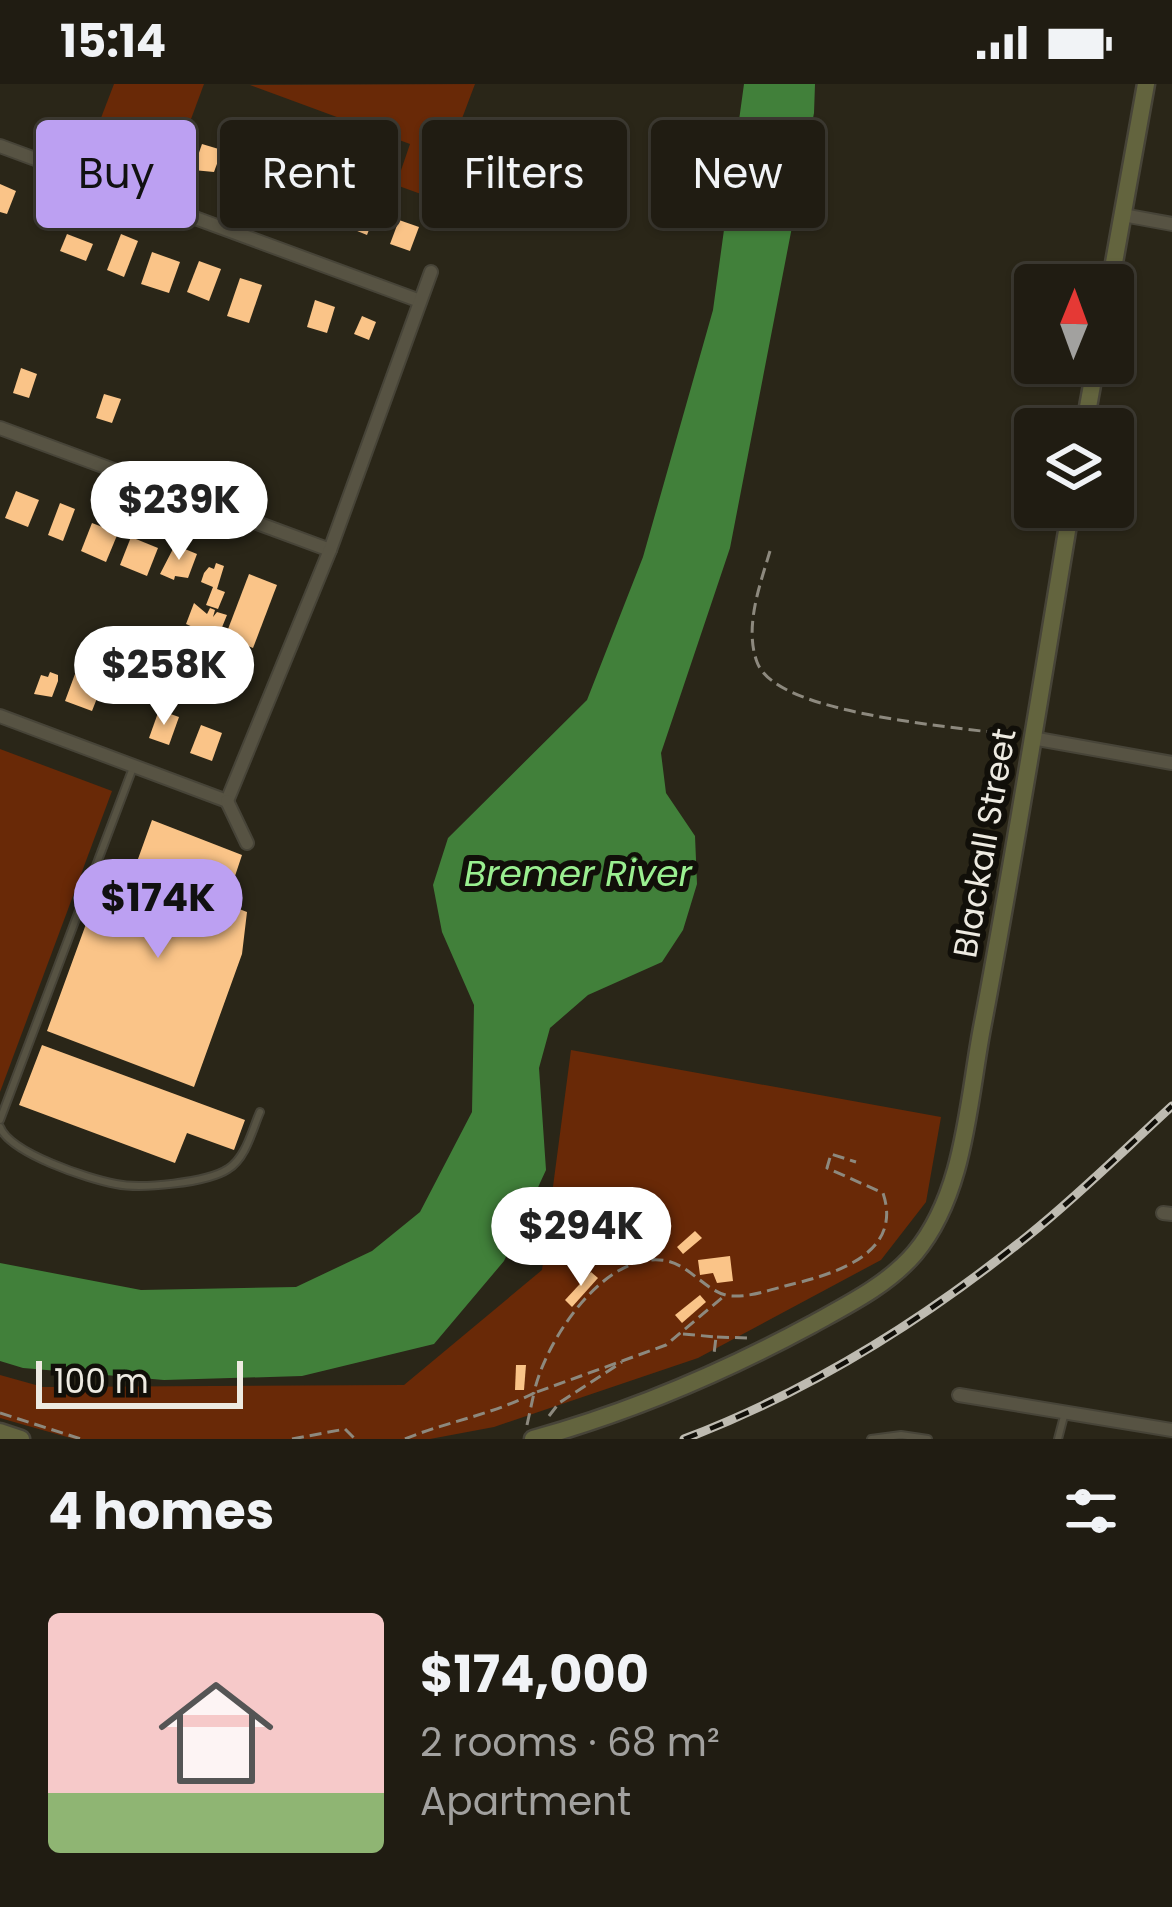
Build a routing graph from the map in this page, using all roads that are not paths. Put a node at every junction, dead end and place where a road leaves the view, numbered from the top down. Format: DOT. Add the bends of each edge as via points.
graph roads {
  1 [pos="1146,84"];
  2 [pos="0,146"];
  3 [pos="1123,215"];
  4 [pos="1172,224"];
  5 [pos="1114,264"];
  6 [pos="431,272"];
  7 [pos="420,301"];
  8 [pos="0,428"];
  9 [pos="1067,528"];
  10 [pos="330,550"];
  11 [pos="0,716"];
  12 [pos="1032,738"];
  13 [pos="1172,764"];
  14 [pos="134,765"];
  15 [pos="227,801"];
  16 [pos="247,843"];
  17 [pos="260,1112"];
  18 [pos="0,1124"];
  19 [pos="959,1395"];
  20 [pos="1064,1412"];
  21 [pos="1172,1430"];
  22 [pos="0,1432"];
  23 [pos="530,1432"];
  24 [pos="21,1439"];
  25 [pos="871,1439"];
  26 [pos="928,1439"];
  27 [pos="1058,1439"];
  1 -- 3 [label="street"];
  2 -- 7 [label="street"];
  3 -- 4 [label="street"];
  3 -- 5 [label="street"];
  6 -- 7 [label="street"];
  7 -- 10 [label="street"];
  8 -- 10 [label="street"];
  9 -- 12 [label="street, Blackall Street"];
  10 -- 15 [label="street"];
  11 -- 14 [label="street"];
  12 -- 13 [label="street"];
  12 -- 23 [label="street, Blackall Street" via="950,1187 916,1251 848,1305 703,1380 638,1407"];
  14 -- 15 [label="street"];
  14 -- 18 [label="lane"];
  15 -- 16 [label="street"];
  17 -- 18 [label="lane" via="227,1171 144,1185 50,1163 9,1141"];
  19 -- 20 [label="street"];
  20 -- 21 [label="street"];
  20 -- 27 [label="lane"];
  22 -- 24 [label="street"];
  25 -- 26 [label="lane"];
}
